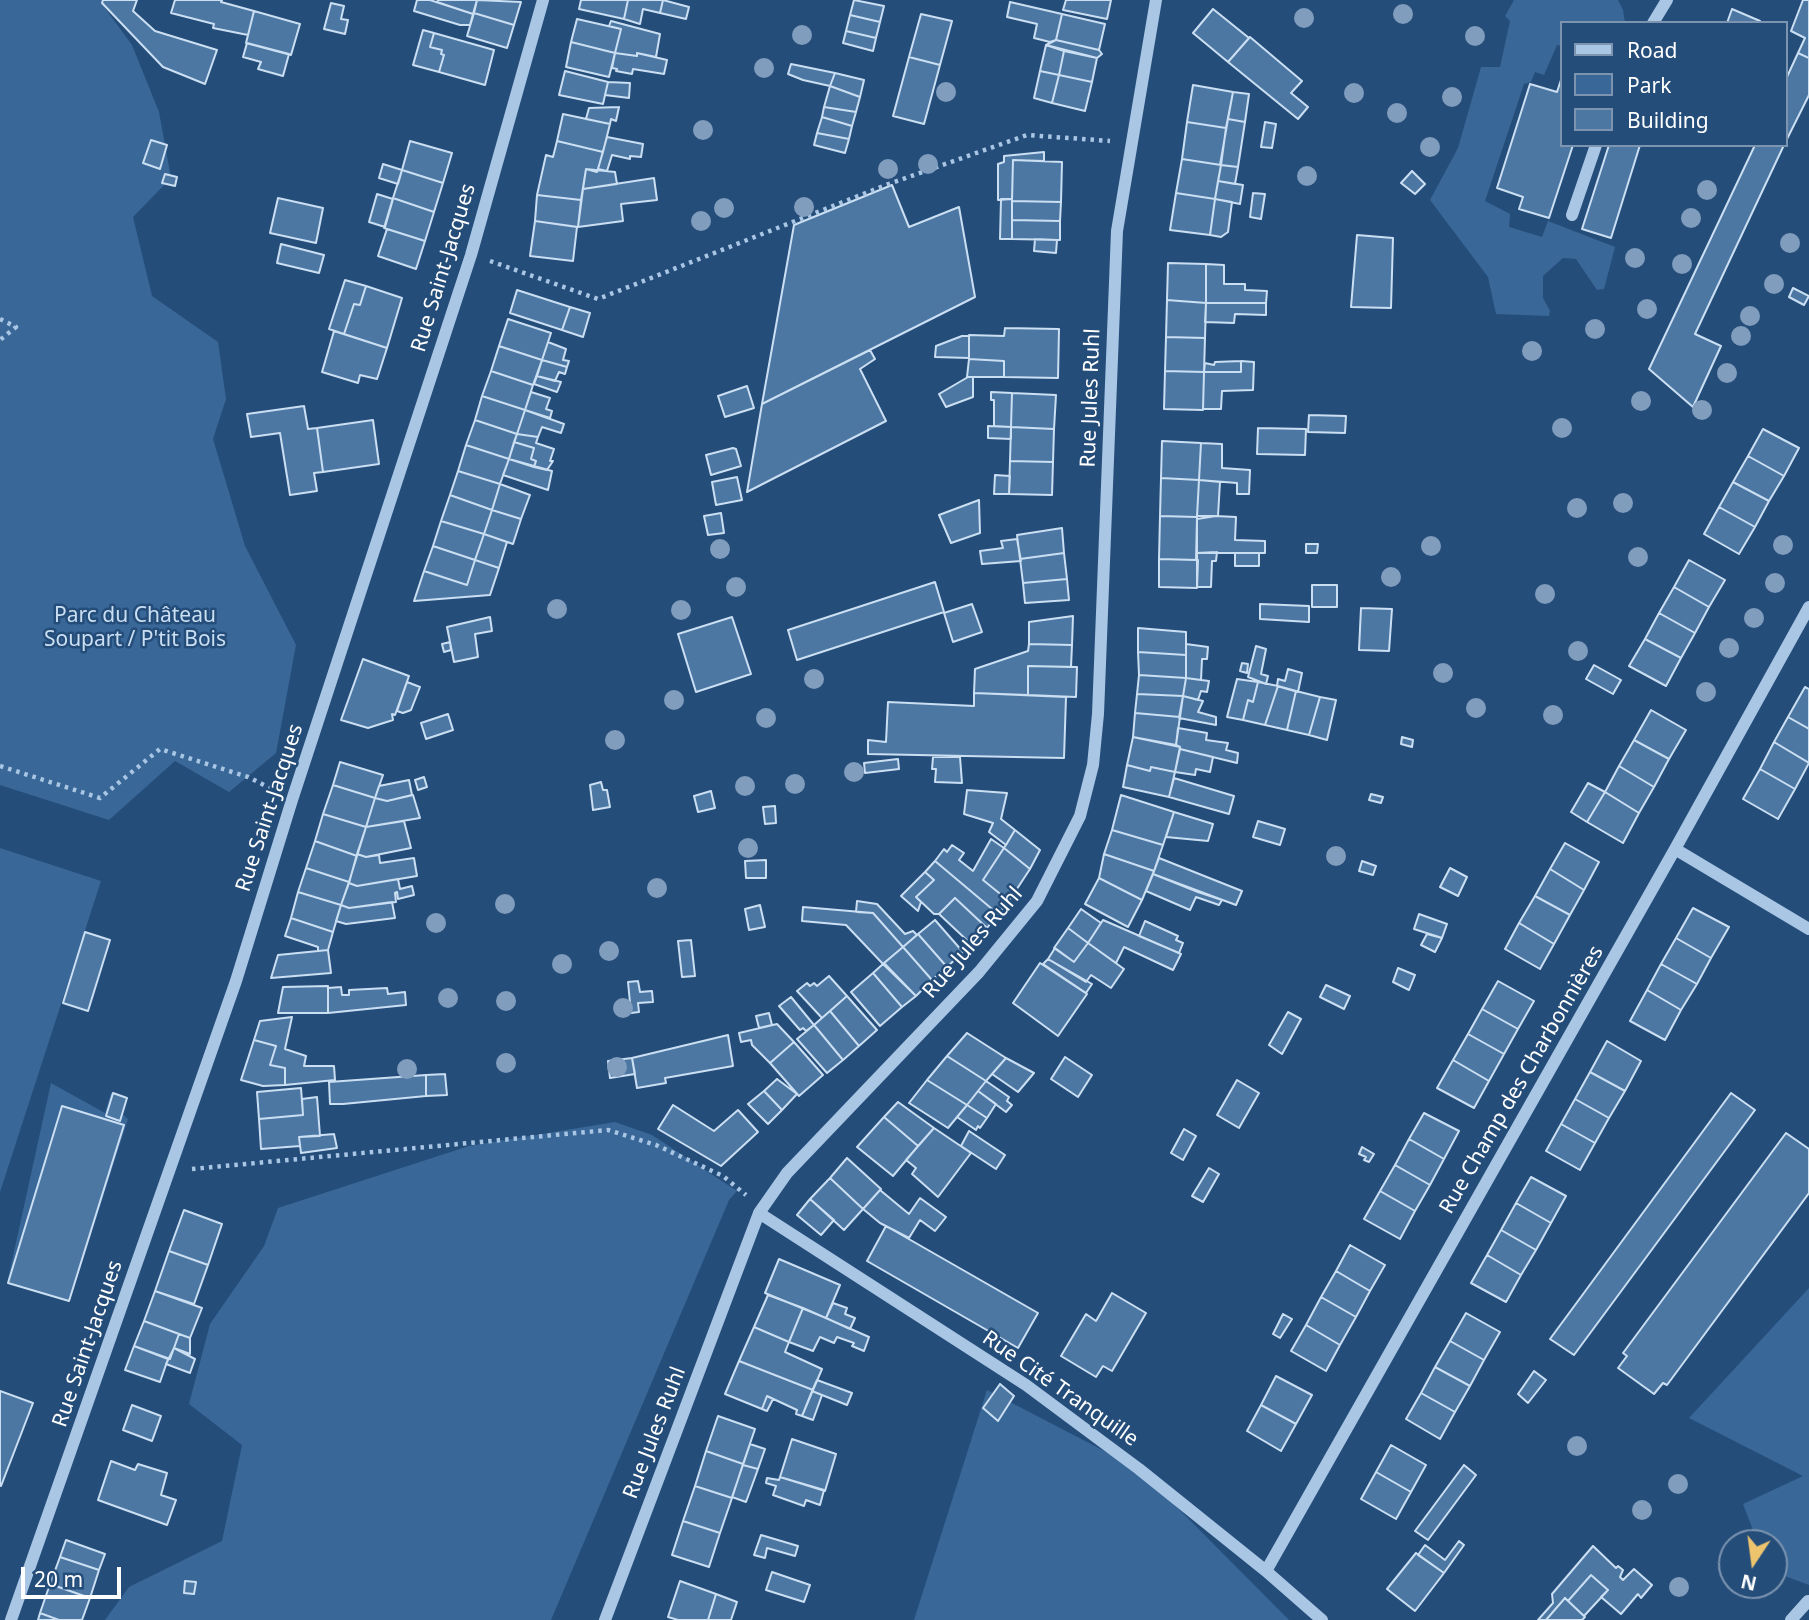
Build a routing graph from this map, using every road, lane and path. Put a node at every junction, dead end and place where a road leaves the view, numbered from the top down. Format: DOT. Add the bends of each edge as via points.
graph roads {
  1 [pos="543,0"];
  2 [pos="1156,0"];
  3 [pos="1667,0"];
  4 [pos="1654,21"];
  5 [pos="1132,142"];
  6 [pos="1595,147"];
  7 [pos="1572,215"];
  8 [pos="471,255"];
  9 [pos="0,319"];
  10 [pos="0,340"];
  11 [pos="1809,607"];
  12 [pos="0,766"];
  13 [pos="248,777"];
  14 [pos="1675,849"];
  15 [pos="1809,929"];
  16 [pos="169,1172"];
  17 [pos="759,1213"];
  18 [pos="1266,1571"];
  19 [pos="1808,1601"];
  20 [pos="12,1620"];
  21 [pos="605,1620"];
  22 [pos="1322,1620"];
  23 [pos="1791,1620"];
  1 -- 8 [label="street, Rue Saint-Jacques"];
  2 -- 5 [label="street, Rue Jules Ruhl"];
  3 -- 4 [label="street"];
  5 -- 8 [label="path" via="1027,135 886,185 598,299"];
  5 -- 17 [label="street, Rue Jules Ruhl" via="1117,231 1098,715 1093,765 1080,816 1037,901 979,972 787,1173"];
  6 -- 7 [label="street"];
  8 -- 16 [label="street, Rue Saint-Jacques" via="236,981"];
  9 -- 10 [label="path" via="16,327"];
  11 -- 14 [label="street, Rue Champ des Charbonnières"];
  12 -- 13 [label="path" via="100,798 160,749"];
  14 -- 15 [label="street"];
  14 -- 18 [label="street, Rue Champ des Charbonnières"];
  16 -- 17 [label="path" via="608,1130 723,1175"];
  16 -- 20 [label="street, Rue Saint-Jacques"];
  17 -- 18 [label="street, Rue Cité Tranquille" via="1026,1385"];
  17 -- 21 [label="street, Rue Jules Ruhl"];
  18 -- 22 [label="street, Rue Cité Tranquille"];
  19 -- 23 [label="street"];
}
